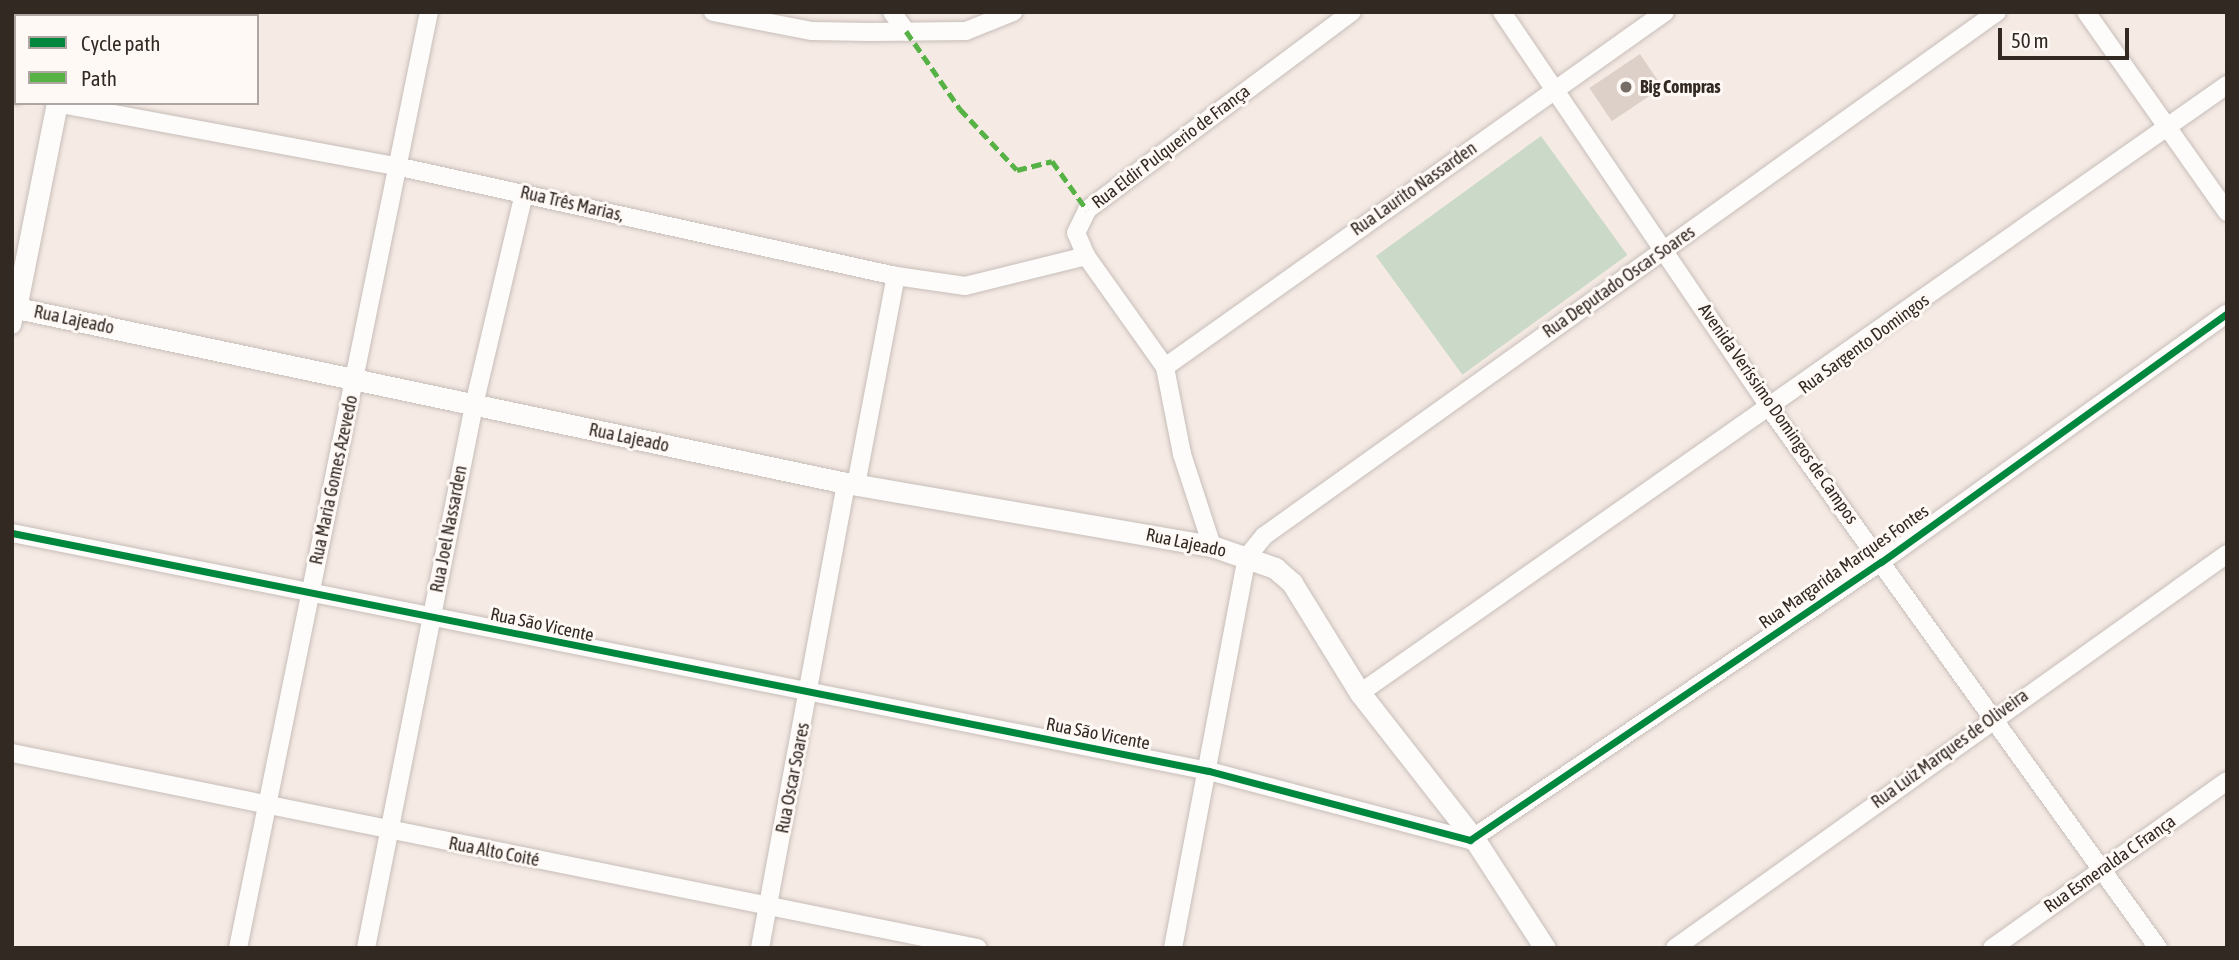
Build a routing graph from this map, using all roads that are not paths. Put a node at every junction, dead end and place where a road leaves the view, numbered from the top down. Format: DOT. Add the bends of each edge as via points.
graph roads {
  1 [pos="429,12"];
  2 [pos="713,12"];
  3 [pos="892,12"];
  4 [pos="1013,12"];
  5 [pos="1352,12"];
  6 [pos="1502,12"];
  7 [pos="1665,12"];
  8 [pos="1997,12"];
  9 [pos="2086,12"];
  10 [pos="906,31"];
  11 [pos="2227,85"];
  12 [pos="1554,90"];
  13 [pos="57,105"];
  14 [pos="68,105"];
  15 [pos="2167,127"];
  16 [pos="396,166"];
  17 [pos="524,194"];
  18 [pos="2227,212"];
  19 [pos="1665,249"];
  20 [pos="1086,256"];
  21 [pos="896,276"];
  22 [pos="13,313"];
  23 [pos="2227,313"];
  24 [pos="1165,367"];
  25 [pos="356,380"];
  26 [pos="474,405"];
  27 [pos="1771,410"];
  28 [pos="851,484"];
  29 [pos="12,533"];
  30 [pos="1212,546"];
  31 [pos="2227,554"];
  32 [pos="1247,557"];
  33 [pos="1881,562"];
  34 [pos="310,590"];
  35 [pos="431,618"];
  36 [pos="1360,693"];
  37 [pos="808,696"];
  38 [pos="1992,718"];
  39 [pos="12,753"];
  40 [pos="1209,771"];
  41 [pos="2227,781"];
  42 [pos="267,806"];
  43 [pos="391,831"];
  44 [pos="1475,840"];
  45 [pos="2102,870"];
  46 [pos="769,907"];
  47 [pos="238,948"];
  48 [pos="366,948"];
  49 [pos="760,948"];
  50 [pos="977,948"];
  51 [pos="1173,948"];
  52 [pos="1545,948"];
  53 [pos="1675,948"];
  54 [pos="1992,948"];
  55 [pos="2158,948"];
  1 -- 16 [label="street, Rua Maria Gomes Azevedo"];
  2 -- 10 [label="street" via="812,32"];
  3 -- 10 [label="street"];
  4 -- 10 [label="street" via="967,31"];
  5 -- 20 [label="street, Rua Eldir Pulquerio de França" via="1087,209 1076,233"];
  6 -- 12 [label="street, Avenida Veríssimo Domingos de Campos"];
  7 -- 12 [label="street, Rua Laurito Nassarden"];
  8 -- 19 [label="street, Rua Deputado Oscar Soares"];
  9 -- 15 [label="street"];
  11 -- 15 [label="street, Rua Sargento Domingos"];
  12 -- 19 [label="street, Avenida Veríssimo Domingos de Campos"];
  12 -- 24 [label="street, Rua Laurito Nassarden"];
  13 -- 22 [label="street"];
  14 -- 16 [label="street, Rua Três Marias,"];
  15 -- 18 [label="street"];
  15 -- 27 [label="street, Rua Sargento Domingos"];
  16 -- 17 [label="street, Rua Três Marias,"];
  16 -- 25 [label="street, Rua Maria Gomes Azevedo"];
  17 -- 21 [label="street, Rua Três Marias,"];
  17 -- 26 [label="street, Rua Joel Nassarden"];
  19 -- 27 [label="street, Avenida Veríssimo Domingos de Campos"];
  19 -- 32 [label="street, Rua Deputado Oscar Soares" via="1288,517"];
  20 -- 21 [label="street, Rua Três Marias," via="965,286"];
  20 -- 24 [label="street, Rua Eldir Pulquerio de França"];
  21 -- 28 [label="street, Rua Oscar Soares"];
  22 -- 25 [label="street, Rua Lajeado"];
  23 -- 33 [label="street, Rua Margarida Marques Fontes"];
  24 -- 30 [label="street, Rua Eldir Pulquerio de França" via="1182,454"];
  25 -- 26 [label="street, Rua Lajeado"];
  25 -- 34 [label="street, Rua Maria Gomes Azevedo"];
  26 -- 28 [label="street, Rua Lajeado"];
  26 -- 35 [label="street, Rua Joel Nassarden"];
  27 -- 33 [label="street, Avenida Veríssimo Domingos de Campos"];
  27 -- 36 [label="street, Rua Sargento Domingos"];
  28 -- 30 [label="street, Rua Lajeado"];
  28 -- 37 [label="street, Rua Oscar Soares"];
  29 -- 34 [label="street, Rua São Vicente"];
  30 -- 32 [label="street, Rua Lajeado"];
  31 -- 38 [label="street, Rua Luiz Marques de Oliveira"];
  32 -- 36 [label="street, Rua Lajeado" via="1292,583"];
  32 -- 40 [label="street"];
  33 -- 38 [label="street, Avenida Veríssimo Domingos de Campos"];
  33 -- 44 [label="street, Rua Margarida Marques Fontes"];
  34 -- 35 [label="street, Rua São Vicente"];
  34 -- 42 [label="street, Rua Maria Gomes Azevedo"];
  35 -- 37 [label="street, Rua São Vicente"];
  35 -- 43 [label="street, Rua Joel Nassarden"];
  36 -- 44 [label="street, Rua Lajeado"];
  37 -- 40 [label="street, Rua São Vicente"];
  37 -- 46 [label="street, Rua Oscar Soares"];
  38 -- 45 [label="street, Avenida Veríssimo Domingos de Campos"];
  38 -- 53 [label="street, Rua Luiz Marques de Oliveira"];
  39 -- 42 [label="street, Rua Alto Coité"];
  40 -- 44 [label="street, Rua São Vicente"];
  40 -- 51 [label="street"];
  41 -- 45 [label="street, Rua Esmeralda C França"];
  42 -- 43 [label="street, Rua Alto Coité"];
  42 -- 47 [label="street, Rua Maria Gomes Azevedo"];
  43 -- 46 [label="street, Rua Alto Coité"];
  43 -- 48 [label="street, Rua Joel Nassarden"];
  44 -- 52 [label="street, Rua Lajeado"];
  45 -- 54 [label="street, Rua Esmeralda C França"];
  45 -- 55 [label="street, Avenida Veríssimo Domingos de Campos"];
  46 -- 49 [label="street, Rua Oscar Soares"];
  46 -- 50 [label="street, Rua Alto Coité"];
}
